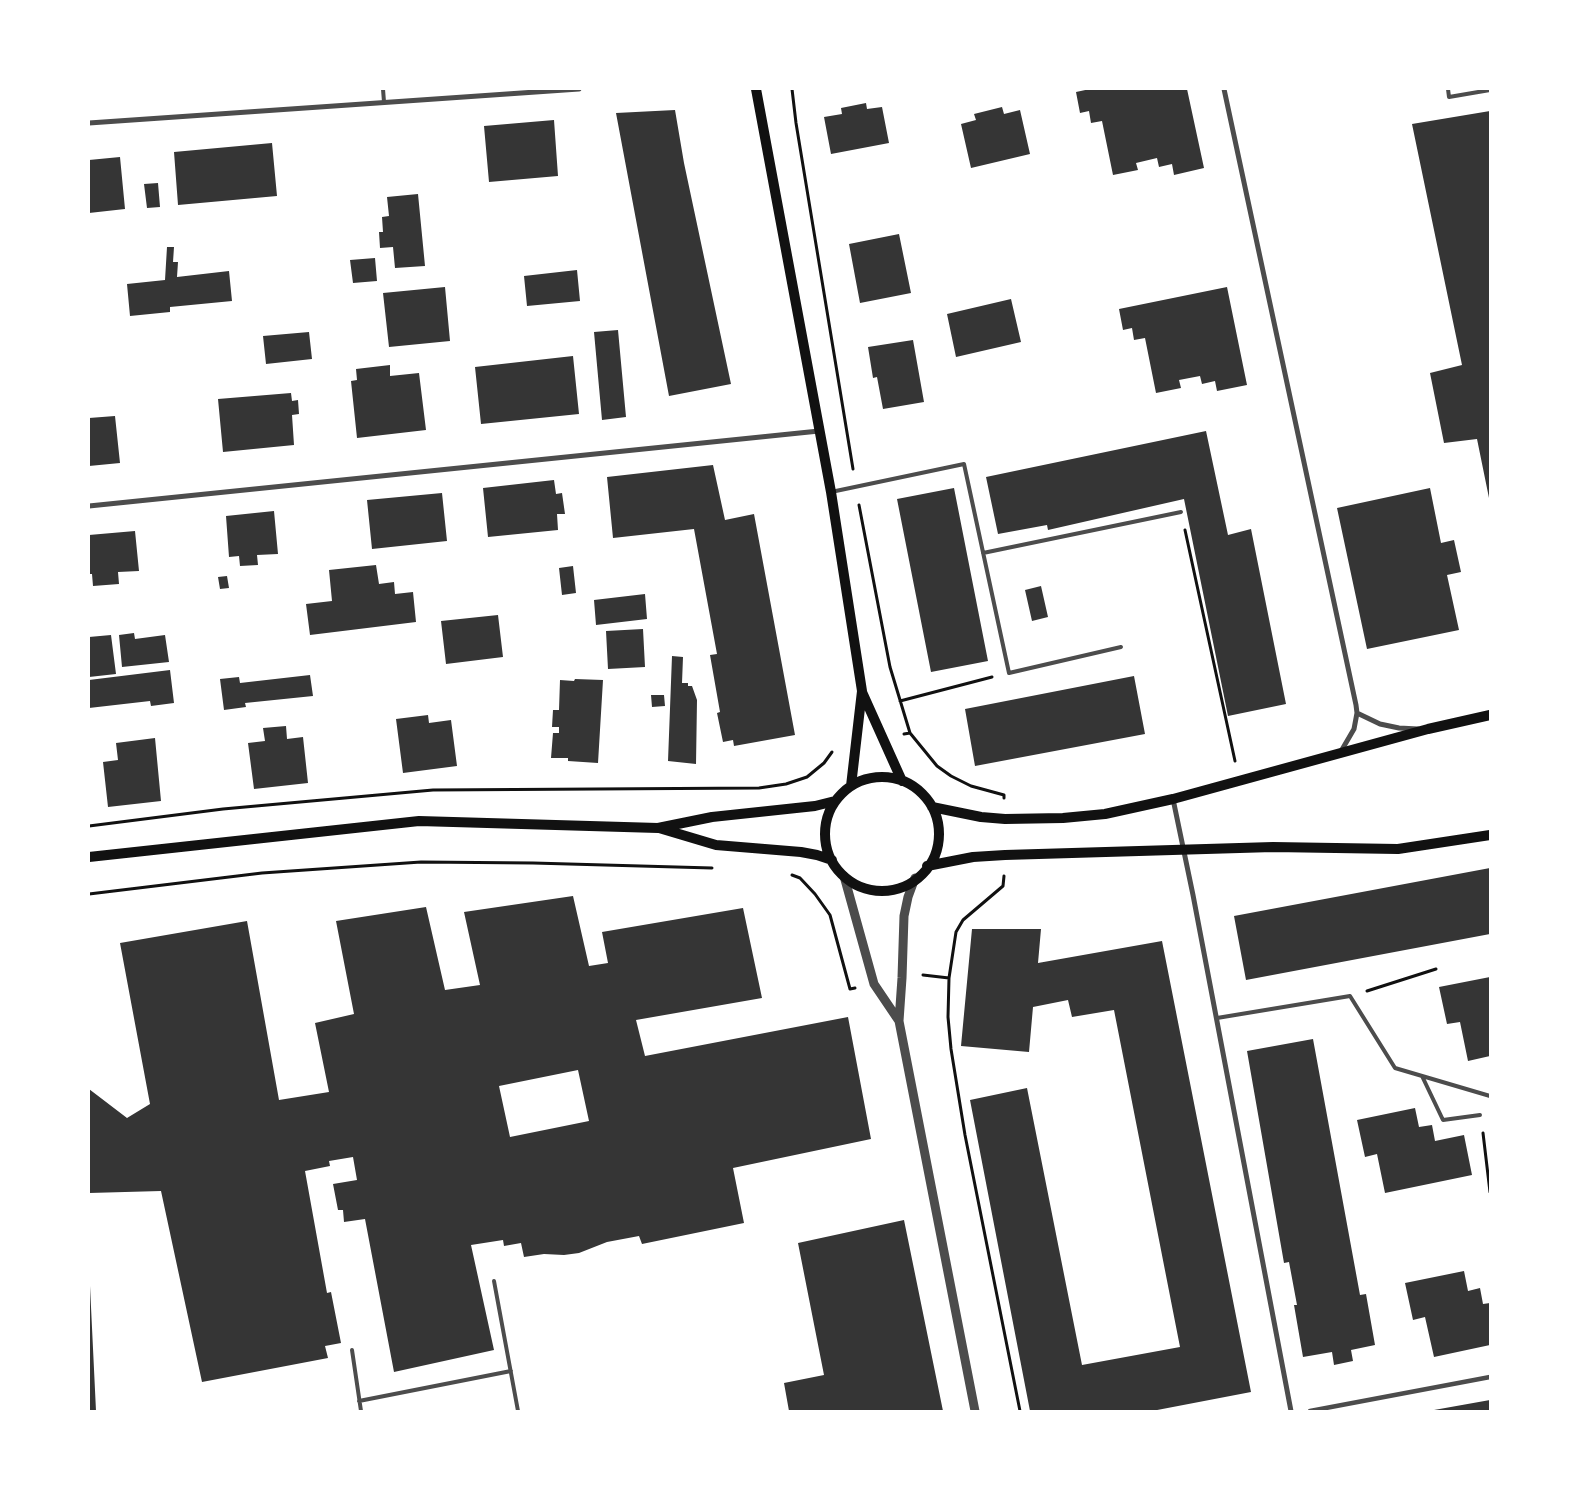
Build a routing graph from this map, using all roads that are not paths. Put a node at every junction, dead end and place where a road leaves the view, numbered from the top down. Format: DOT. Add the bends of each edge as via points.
graph roads {
  1 [pos="383,89"];
  2 [pos="579,89"];
  3 [pos="756,89"];
  4 [pos="1224,89"];
  5 [pos="1448,89"];
  6 [pos="1490,90"];
  7 [pos="384,102"];
  8 [pos="89,123"];
  9 [pos="820,431"];
  10 [pos="831,492"];
  11 [pos="89,506"];
  12 [pos="1181,512"];
  13 [pos="983,553"];
  14 [pos="1121,647"];
  15 [pos="862,691"];
  16 [pos="1357,713"];
  17 [pos="1490,715"];
  18 [pos="1428,729"];
  19 [pos="1338,755"];
  20 [pos="902,781"];
  21 [pos="851,786"];
  22 [pos="1173,800"];
  23 [pos="836,801"];
  24 [pos="932,807"];
  25 [pos="658,828"];
  26 [pos="1490,835"];
  27 [pos="1184,850"];
  28 [pos="89,857"];
  29 [pos="832,860"];
  30 [pos="927,866"];
  31 [pos="844,876"];
  32 [pos="916,878"];
  33 [pos="1216,1018"];
  34 [pos="899,1021"];
  35 [pos="1422,1076"];
  36 [pos="1490,1096"];
  37 [pos="1480,1115"];
  38 [pos="494,1281"];
  39 [pos="352,1350"];
  40 [pos="511,1371"];
  41 [pos="1490,1377"];
  42 [pos="359,1401"];
  43 [pos="361,1411"];
  44 [pos="518,1411"];
  45 [pos="975,1411"];
  46 [pos="1291,1411"];
  47 [pos="1310,1411"];
  1 -- 7 [label="lane"];
  2 -- 7 [label="street"];
  3 -- 9 [label="main road"];
  4 -- 16 [label="street"];
  5 -- 6 [label="lane" via="1449,97"];
  7 -- 8 [label="street"];
  9 -- 10 [label="main road"];
  9 -- 11 [label="street"];
  10 -- 13 [label="lane" via="964,464"];
  10 -- 15 [label="main road"];
  12 -- 13 [label="lane"];
  13 -- 14 [label="lane" via="1009,673"];
  15 -- 20 [label="main road"];
  15 -- 21 [label="main road"];
  16 -- 18 [label="street" via="1380,724"];
  16 -- 19 [label="street" via="1354,729"];
  17 -- 18 [label="main road"];
  18 -- 19 [label="main road"];
  19 -- 22 [label="main road"];
  20 -- 21 [label="main road" via="876,777"];
  20 -- 24 [label="main road" via="918,790"];
  21 -- 23 [label="main road"];
  22 -- 24 [label="main road" via="1105,814 1063,818 981,817"];
  22 -- 27 [label="street"];
  23 -- 25 [label="main road" via="712,816"];
  23 -- 29 [label="main road" via="828,814 825,831"];
  24 -- 30 [label="main road" via="938,840"];
  25 -- 28 [label="main road" via="419,821"];
  25 -- 29 [label="main road" via="716,845 800,852"];
  26 -- 27 [label="main road" via="1398,849 1273,847"];
  27 -- 30 [label="main road" via="1005,855"];
  27 -- 33 [label="street"];
  29 -- 31 [label="main road"];
  30 -- 32 [label="main road"];
  31 -- 32 [label="main road" via="862,887 883,890 895,889"];
  31 -- 34 [label="street" via="874,984"];
  32 -- 34 [label="street" via="904,916"];
  33 -- 35 [label="lane" via="1350,996 1395,1068"];
  33 -- 46 [label="street"];
  34 -- 45 [label="street"];
  35 -- 36 [label="lane"];
  35 -- 37 [label="lane" via="1443,1120"];
  38 -- 40 [label="lane"];
  39 -- 42 [label="lane"];
  40 -- 42 [label="lane"];
  40 -- 44 [label="lane"];
  41 -- 47 [label="street"];
  42 -- 43 [label="lane"];
}
